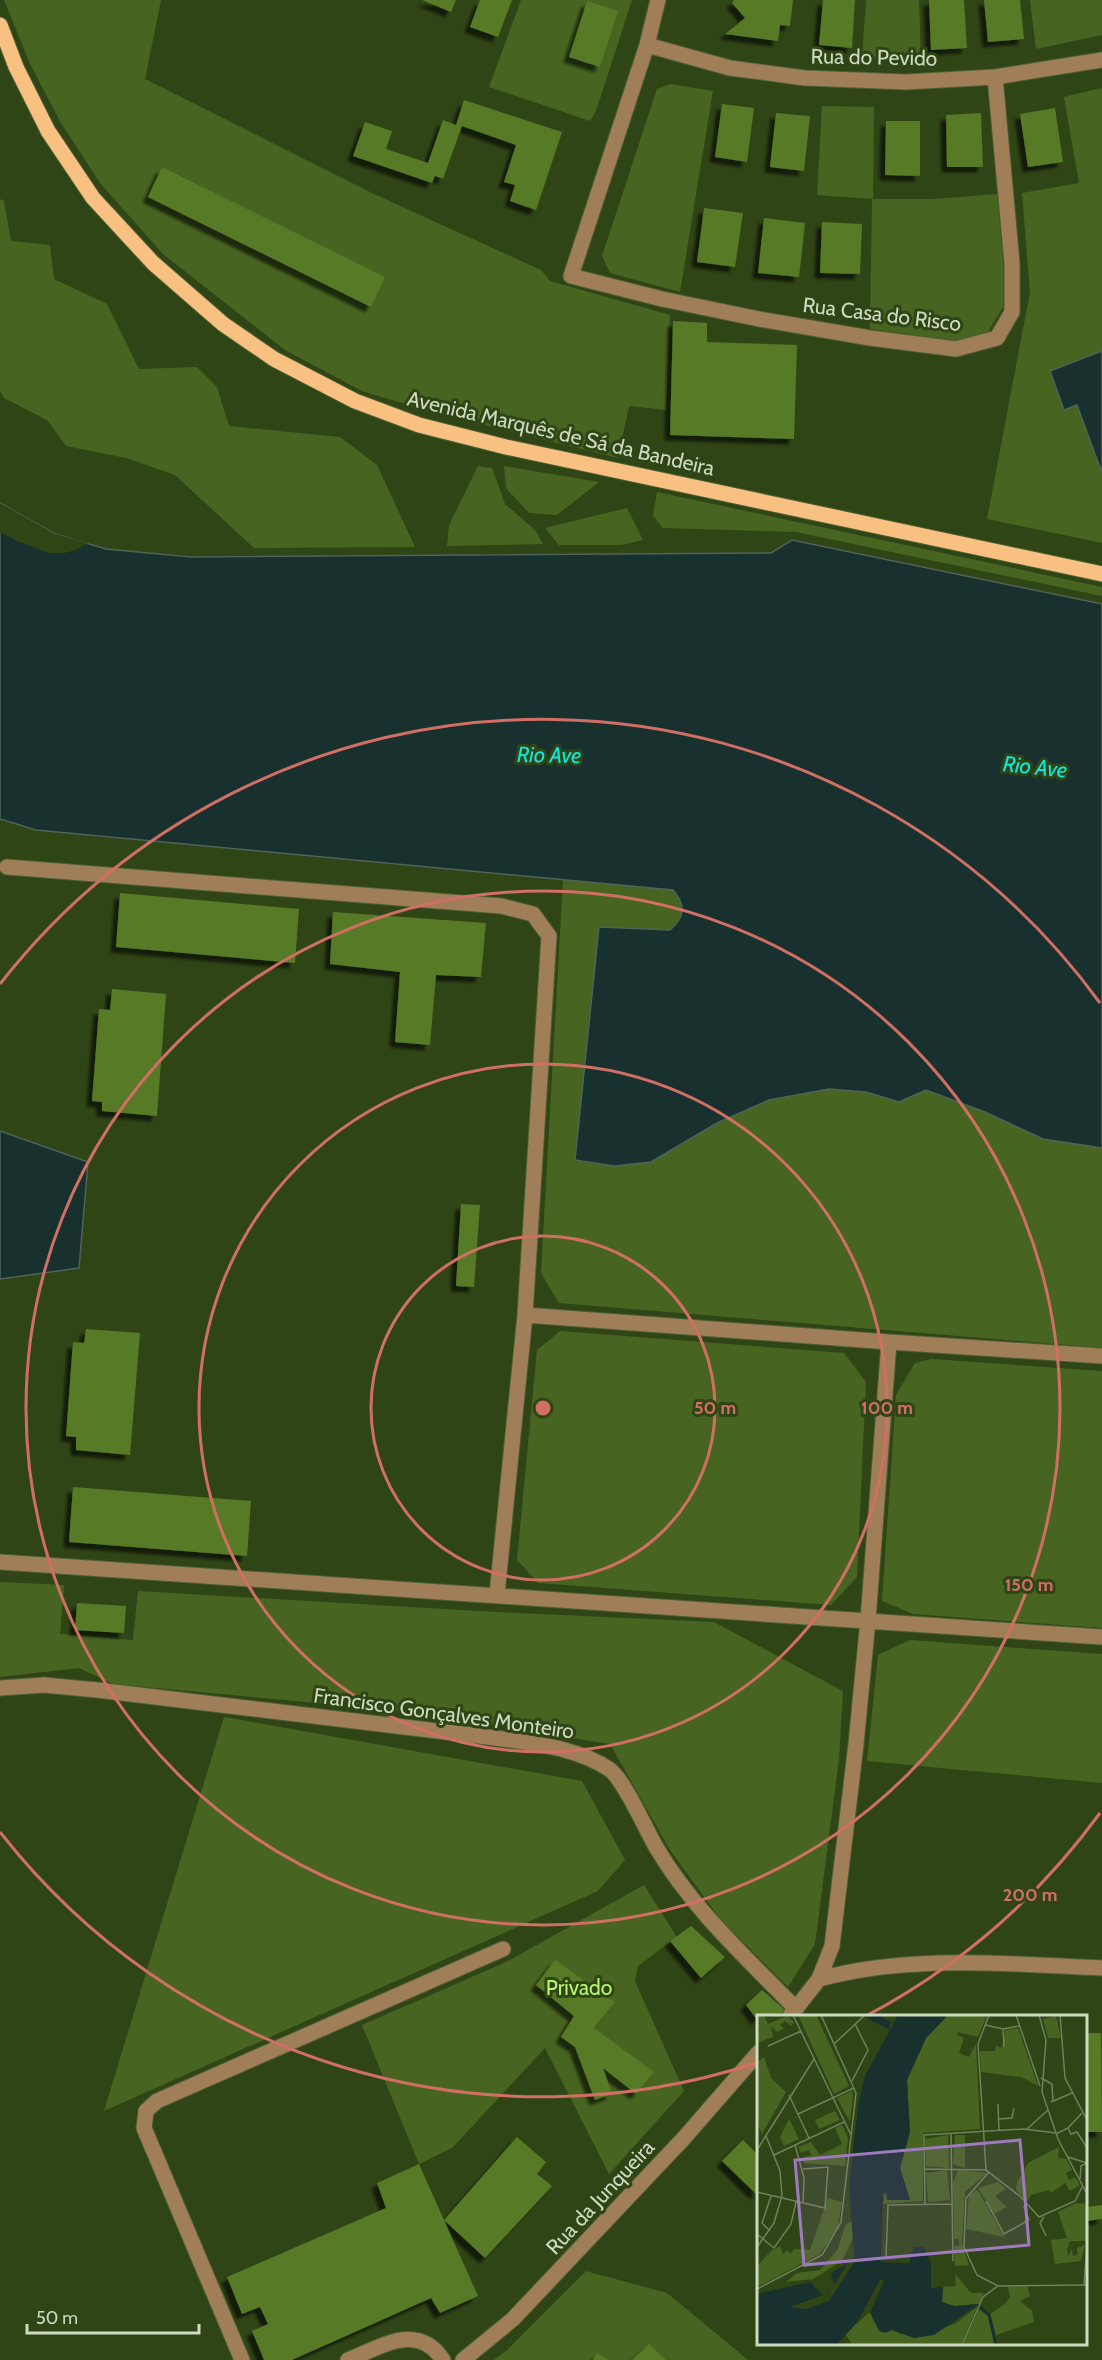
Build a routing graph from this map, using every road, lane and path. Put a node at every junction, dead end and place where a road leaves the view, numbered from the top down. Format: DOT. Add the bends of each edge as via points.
graph roads {
  1 [pos="658,0"];
  2 [pos="0,25"];
  3 [pos="647,45"];
  4 [pos="1102,60"];
  5 [pos="995,76"];
  6 [pos="1102,574"];
  7 [pos="8,867"];
  8 [pos="525,1315"];
  9 [pos="889,1342"];
  10 [pos="1102,1356"];
  11 [pos="0,1562"];
  12 [pos="497,1594"];
  13 [pos="868,1620"];
  14 [pos="1102,1637"];
  15 [pos="0,1688"];
  16 [pos="503,1949"];
  17 [pos="1102,1968"];
  18 [pos="819,1979"];
  19 [pos="793,2013"];
  20 [pos="757,2055"];
  21 [pos="242,2360"];
  22 [pos="348,2360"];
  23 [pos="442,2360"];
  24 [pos="463,2360"];
  1 -- 3 [label="street"];
  2 -- 6 [label="main road, Avenida Marquês de Sá da Bandeira" via="48,130 93,198 153,263 223,324 274,359 355,401 419,425 506,447"];
  3 -- 5 [label="street, Rua do Pevido" via="730,68 805,78 906,82"];
  3 -- 5 [label="street, Rua Casa do Risco" via="571,276 759,320 956,349 998,338 1012,312 1012,263"];
  4 -- 5 [label="street, Rua do Pevido"];
  7 -- 8 [label="street" via="501,906 533,914 549,936"];
  8 -- 9 [label="street"];
  8 -- 12 [label="street"];
  9 -- 10 [label="street"];
  9 -- 13 [label="street"];
  11 -- 12 [label="street"];
  12 -- 13 [label="street"];
  13 -- 14 [label="street"];
  13 -- 18 [label="street" via="832,1947"];
  15 -- 19 [label="street, Francisco Gonçalves Monteiro" via="44,1685 97,1690 496,1738 586,1755 612,1771 686,1892"];
  16 -- 21 [label="street" via="157,2101 146,2111 144,2128"];
  17 -- 18 [label="street" via="908,1964 847,1971"];
  18 -- 19 [label="street"];
  20 -- 24 [label="street, Rua da Junqueira" via="513,2319"];
  22 -- 23 [label="street" via="404,2338 423,2340 435,2348"];
}
